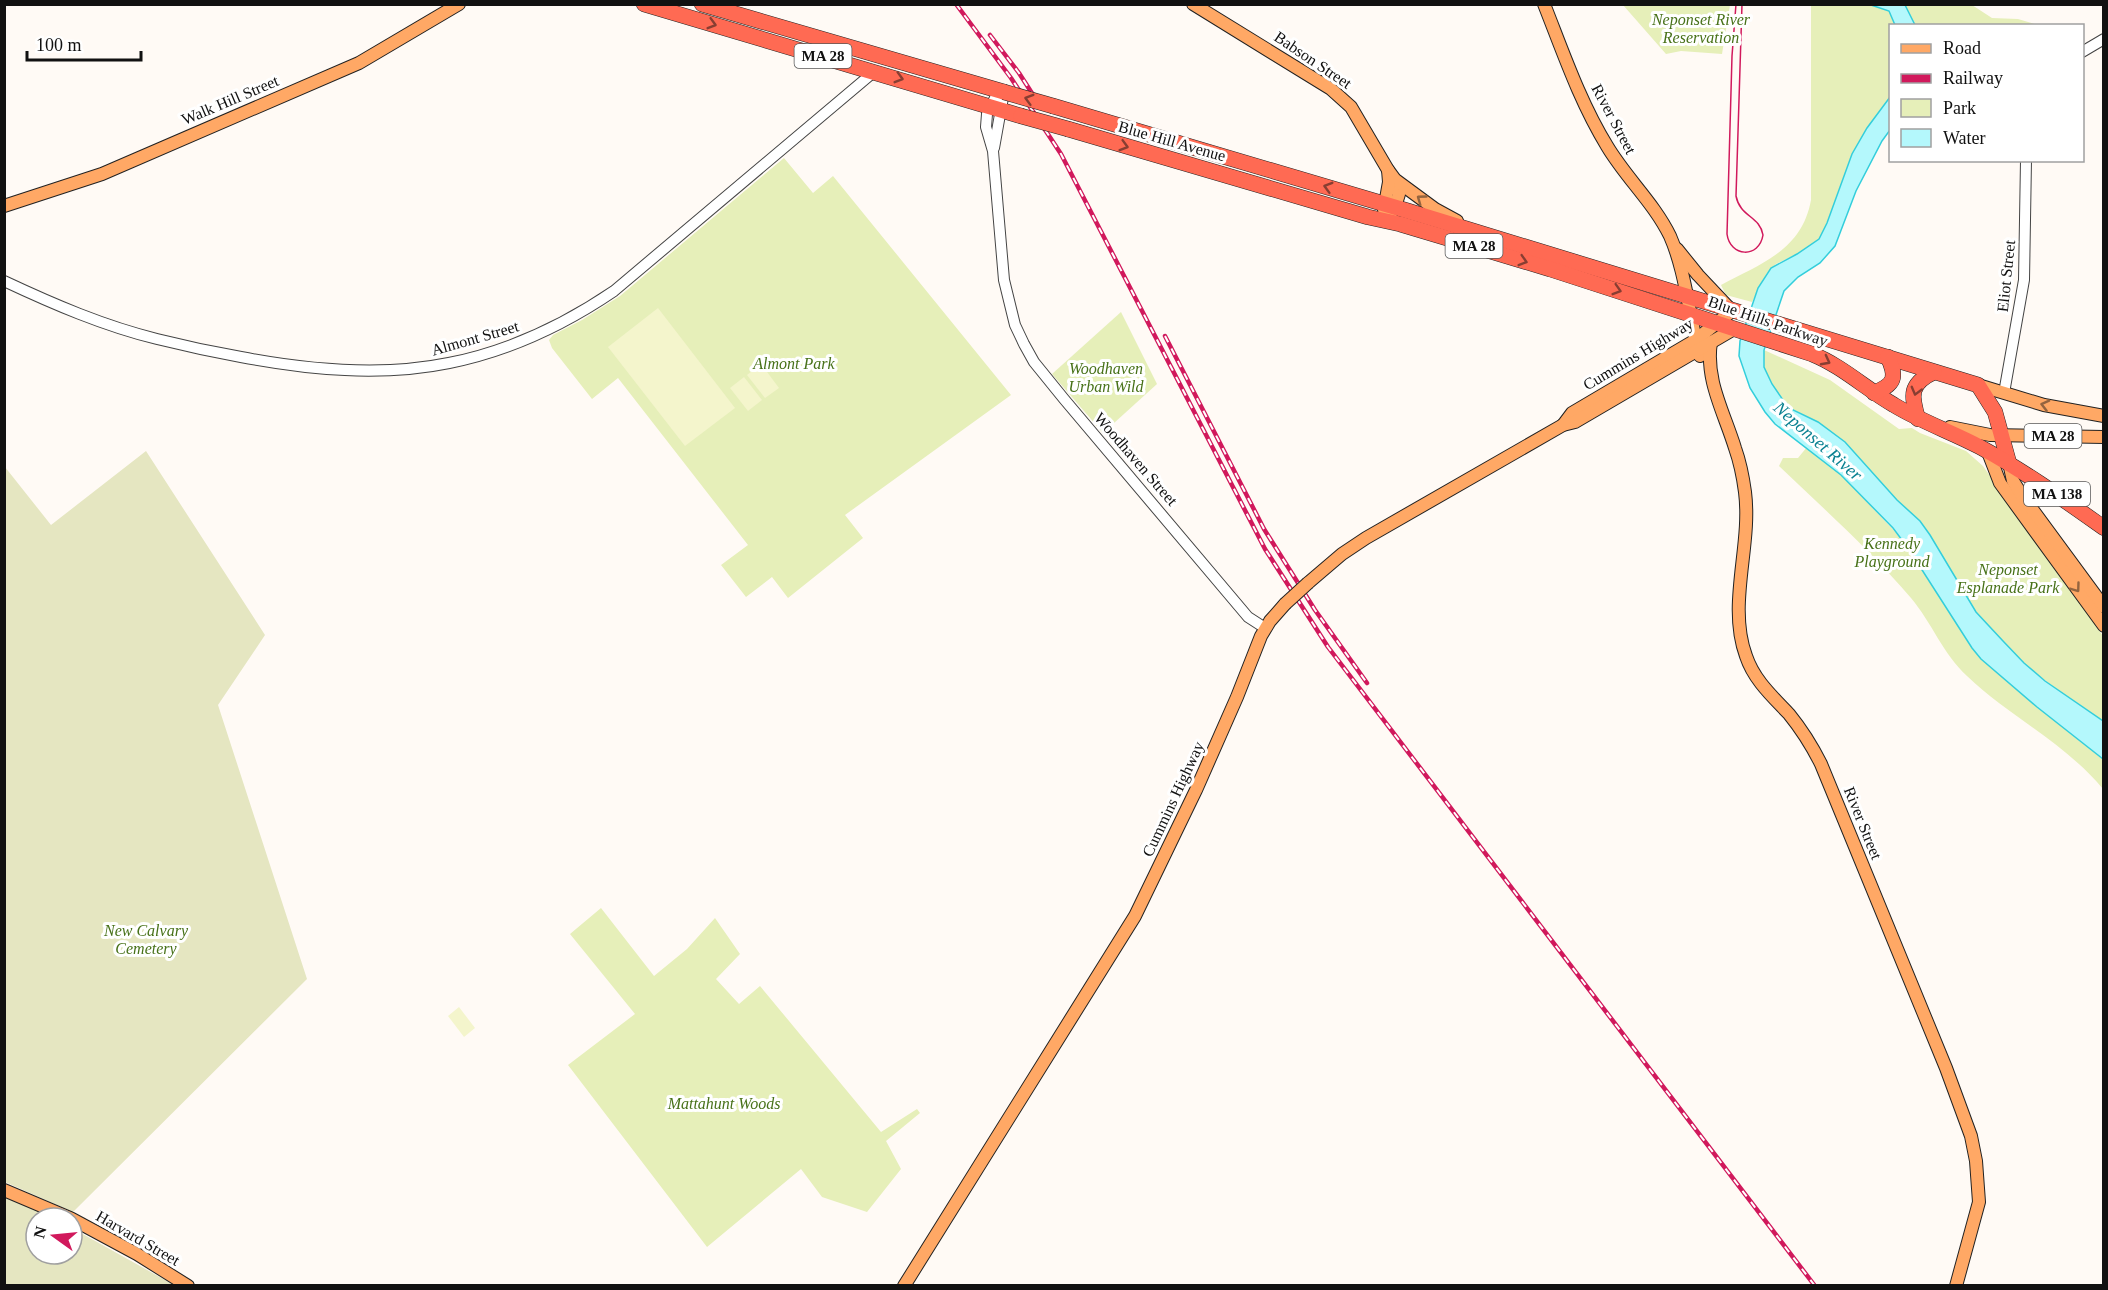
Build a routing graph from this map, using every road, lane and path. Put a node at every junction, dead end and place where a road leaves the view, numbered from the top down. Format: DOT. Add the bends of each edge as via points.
graph roads {
  1 [pos="459,4"];
  2 [pos="702,4"];
  3 [pos="1193,4"];
  4 [pos="1544,4"];
  5 [pos="652,6"];
  6 [pos="2103,39"];
  7 [pos="2084,51"];
  8 [pos="875,71"];
  9 [pos="1002,91"];
  10 [pos="995,108"];
  11 [pos="2026,162"];
  12 [pos="1388,171"];
  13 [pos="1397,181"];
  14 [pos="1390,205"];
  15 [pos="4,206"];
  16 [pos="1386,221"];
  17 [pos="1433,226"];
  18 [pos="1485,234"];
  19 [pos="1672,241"];
  20 [pos="4,281"];
  21 [pos="1686,297"];
  22 [pos="1736,312"];
  23 [pos="1690,314"];
  24 [pos="1717,323"];
  25 [pos="1734,329"];
  26 [pos="1711,342"];
  27 [pos="1698,345"];
  28 [pos="1888,357"];
  29 [pos="1934,372"];
  30 [pos="1712,381"];
  31 [pos="1978,385"];
  32 [pos="1874,393"];
  33 [pos="2004,393"];
  34 [pos="2087,414"];
  35 [pos="2103,416"];
  36 [pos="1918,419"];
  37 [pos="2002,435"];
  38 [pos="2088,436"];
  39 [pos="2103,437"];
  40 [pos="1988,452"];
  41 [pos="2009,463"];
  42 [pos="2103,528"];
  43 [pos="2103,607"];
  44 [pos="2103,626"];
  45 [pos="1265,628"];
  46 [pos="4,1190"];
  47 [pos="41,1206"];
  48 [pos="84,1226"];
  49 [pos="188,1286"];
  50 [pos="904,1286"];
  51 [pos="1956,1286"];
  1 -- 15 [label="main road, Walk Hill Street" via="359,63 102,174"];
  2 -- 9 [label="highway, Blue Hill Avenue / MA 28"];
  3 -- 12 [label="main road, Babson Street" via="1331,89 1351,106"];
  4 -- 19 [label="main road, River Street" via="1599,133 1658,214"];
  5 -- 8 [label="highway, Blue Hill Avenue / MA 28, one-way"];
  6 -- 7 [label="street"];
  8 -- 10 [label="highway, Blue Hill Avenue / MA 28, one-way"];
  8 -- 20 [label="street, Almont Street" via="614,291 538,334 465,359 387,370 309,368 262,361 112,326"];
  9 -- 10 [label="street, Woodhaven Street"];
  14 -- 9 [label="highway, Blue Hill Avenue / MA 28, one-way, bridge"];
  10 -- 16 [label="highway, Blue Hill Avenue / MA 28, one-way, bridge"];
  10 -- 45 [label="street, Woodhaven Street" via="987,116 986,127 993,151 1004,280 1015,325 1034,362 1248,617"];
  11 -- 33 [label="street, Eliot Street" via="2024,280"];
  12 -- 13 [label="main road, Babson Street"];
  12 -- 14 [label="main road"];
  13 -- 14 [label="main road" via="1399,190"];
  18 -- 13 [label="main road, Blue Hill Avenue, one-way" via="1438,212"];
  14 -- 16 [label="main road"];
  14 -- 17 [label="highway, Blue Hill Avenue / MA 28"];
  16 -- 17 [label="highway, Blue Hill Avenue / MA 28"];
  17 -- 18 [label="highway, Blue Hill Avenue / MA 28"];
  17 -- 23 [label="highway, Blue Hill Avenue / MA 28, one-way"];
  18 -- 21 [label="highway, Blue Hill Avenue / MA 28"];
  19 -- 21 [label="main road, River Street"];
  19 -- 22 [label="main road, River Street" via="1689,265"];
  21 -- 22 [label="highway, Blue Hills Parkway / MA 28"];
  21 -- 23 [label="main road, River Street"];
  22 -- 24 [label="main road, Cummins Highway"];
  22 -- 28 [label="highway, Blue Hills Parkway / MA 28"];
  23 -- 24 [label="highway, Blue Hills Parkway / MA 28"];
  23 -- 27 [label="main road, River Street"];
  24 -- 25 [label="highway, Blue Hills Parkway / MA 28"];
  24 -- 27 [label="main road, Cummins Highway"];
  25 -- 26 [label="main road, Cummins Highway"];
  25 -- 32 [label="highway, Blue Hills Parkway / MA 28, one-way" via="1825,359"];
  26 -- 27 [label="main road, Cummins Highway"];
  26 -- 30 [label="main road, River Street"];
  27 -- 30 [label="main road, River Street"];
  27 -- 45 [label="main road, Cummins Highway, bridge" via="1572,413 1563,424 1353,546 1285,604"];
  28 -- 29 [label="highway, Blue Hills Parkway / MA 28"];
  28 -- 32 [label="highway" via="1893,380"];
  29 -- 31 [label="highway, Blue Hills Parkway / MA 28"];
  29 -- 36 [label="highway, one-way" via="1921,379 1914,390"];
  30 -- 51 [label="main road, River Street" via="1736,449 1745,495 1740,610 1746,656 1758,681 1800,729 1821,764 1971,1136 1979,1202"];
  31 -- 33 [label="main road, Blue Hills Parkway / MA 28"];
  31 -- 37 [label="highway, MA 138" via="1994,408"];
  32 -- 36 [label="highway, Blue Hills Parkway / MA 28"];
  34 -- 33 [label="main road, Blue Hills Parkway / MA 28, one-way"];
  34 -- 35 [label="main road, Blue Hills Parkway / MA 28"];
  34 -- 38 [label="main road" via="2095,426"];
  36 -- 37 [label="main road, Blue Hills Parkway / MA 28"];
  36 -- 40 [label="highway, MA 138"];
  37 -- 38 [label="main road, Blue Hills Parkway / MA 28"];
  37 -- 41 [label="highway, MA 138"];
  38 -- 39 [label="main road, Blue Hills Parkway / MA 28"];
  40 -- 41 [label="highway, MA 138"];
  40 -- 44 [label="main road, one-way" via="2000,483"];
  41 -- 42 [label="highway, MA 138"];
  41 -- 43 [label="main road" via="2021,494"];
  45 -- 50 [label="main road, Cummins Highway" via="1196,790 1135,916"];
  46 -- 47 [label="main road, Harvard Street"];
  48 -- 49 [label="main road, Harvard Street"];
}
